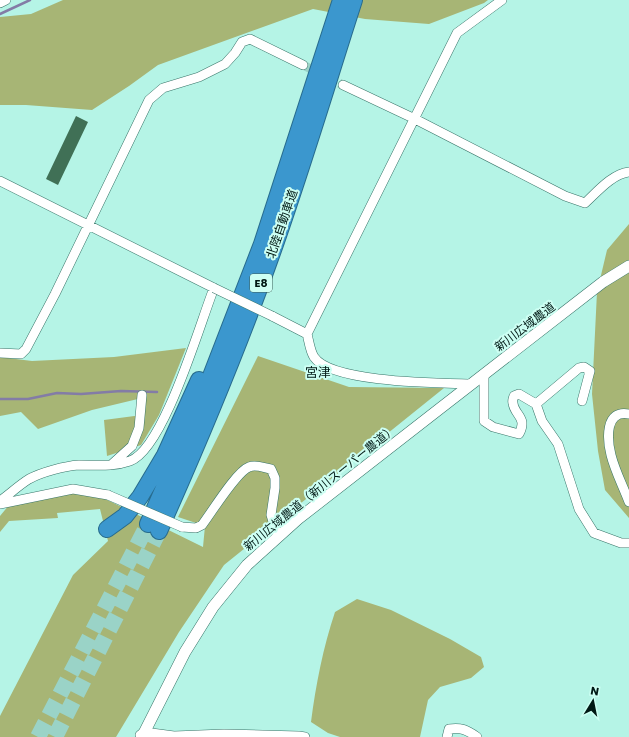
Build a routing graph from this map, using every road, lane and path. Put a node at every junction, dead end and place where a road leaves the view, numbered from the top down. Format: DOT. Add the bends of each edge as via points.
graph roads {
  1 [pos="6,0"];
  2 [pos="341,0"];
  3 [pos="354,0"];
  4 [pos="502,0"];
  5 [pos="0,3"];
  6 [pos="339,26"];
  7 [pos="303,65"];
  8 [pos="343,85"];
  9 [pos="306,109"];
  10 [pos="415,119"];
  11 [pos="629,172"];
  12 [pos="0,181"];
  13 [pos="88,225"];
  14 [pos="629,266"];
  15 [pos="214,288"];
  16 [pos="307,334"];
  17 [pos="0,353"];
  18 [pos="484,374"];
  19 [pos="472,384"];
  20 [pos="142,395"];
  21 [pos="582,401"];
  22 [pos="536,404"];
  23 [pos="438,410"];
  24 [pos="629,414"];
  25 [pos="110,466"];
  26 [pos="629,502"];
  27 [pos="2,503"];
  28 [pos="0,512"];
  29 [pos="107,529"];
  30 [pos="278,537"];
  31 [pos="629,542"];
  32 [pos="141,735"];
  33 [pos="305,737"];
  34 [pos="446,737"];
  35 [pos="477,737"];
  1 -- 5 [label="street"];
  2 -- 6 [label="highway, 北陸自動車道 / E8"];
  3 -- 6 [label="highway, 北陸自動車道 / E8"];
  4 -- 10 [label="street" via="457,33"];
  6 -- 9 [label="highway, 北陸自動車道 / E8"];
  6 -- 9 [label="highway, 北陸自動車道 / E8" via="295,185 257,293 184,475 153,527 262,244"];
  7 -- 13 [label="street" via="250,40 242,42 225,64 199,77 163,88 149,100"];
  8 -- 10 [label="street"];
  9 -- 29 [label="highway" via="229,311 165,455 140,497 124,516"];
  10 -- 11 [label="street" via="565,196 585,203 609,181 622,172"];
  10 -- 16 [label="street"];
  12 -- 13 [label="street"];
  13 -- 15 [label="street"];
  13 -- 17 [label="street" via="26,349 21,354"];
  14 -- 18 [label="street, 新川広域農道" via="604,282"];
  15 -- 16 [label="street, bridge"];
  15 -- 25 [label="street" via="180,383 156,434 144,452 132,461"];
  16 -- 19 [label="street" via="314,358 328,369 363,377"];
  18 -- 19 [label="street, 新川広域農道"];
  18 -- 22 [label="street" via="484,421 493,427 519,434 522,422 512,404 514,396 519,394"];
  19 -- 23 [label="street, 新川広域農道"];
  20 -- 25 [label="street" via="138,428 132,446"];
  21 -- 22 [label="street" via="590,378 590,371 584,367"];
  22 -- 31 [label="street" via="542,421 558,444 579,510 594,533 621,543"];
  23 -- 30 [label="street, 新川広域農道（新川スーパー農道）"];
  24 -- 26 [label="street" via="622,412 615,415 609,431 611,455"];
  25 -- 27 [label="street" via="77,465 53,470 30,479"];
  27 -- 28 [label="street"];
  27 -- 30 [label="street, bridge" via="73,489 108,495 182,527 196,528 202,525 235,479 248,467 256,465 271,470 275,478 271,515"];
  30 -- 32 [label="street, 新川広域農道（新川スーパー農道）" via="247,565 213,607 185,652"];
  32 -- 33 [label="street" via="224,734"];
  34 -- 35 [label="street" via="449,729 456,728 467,730"];
}
